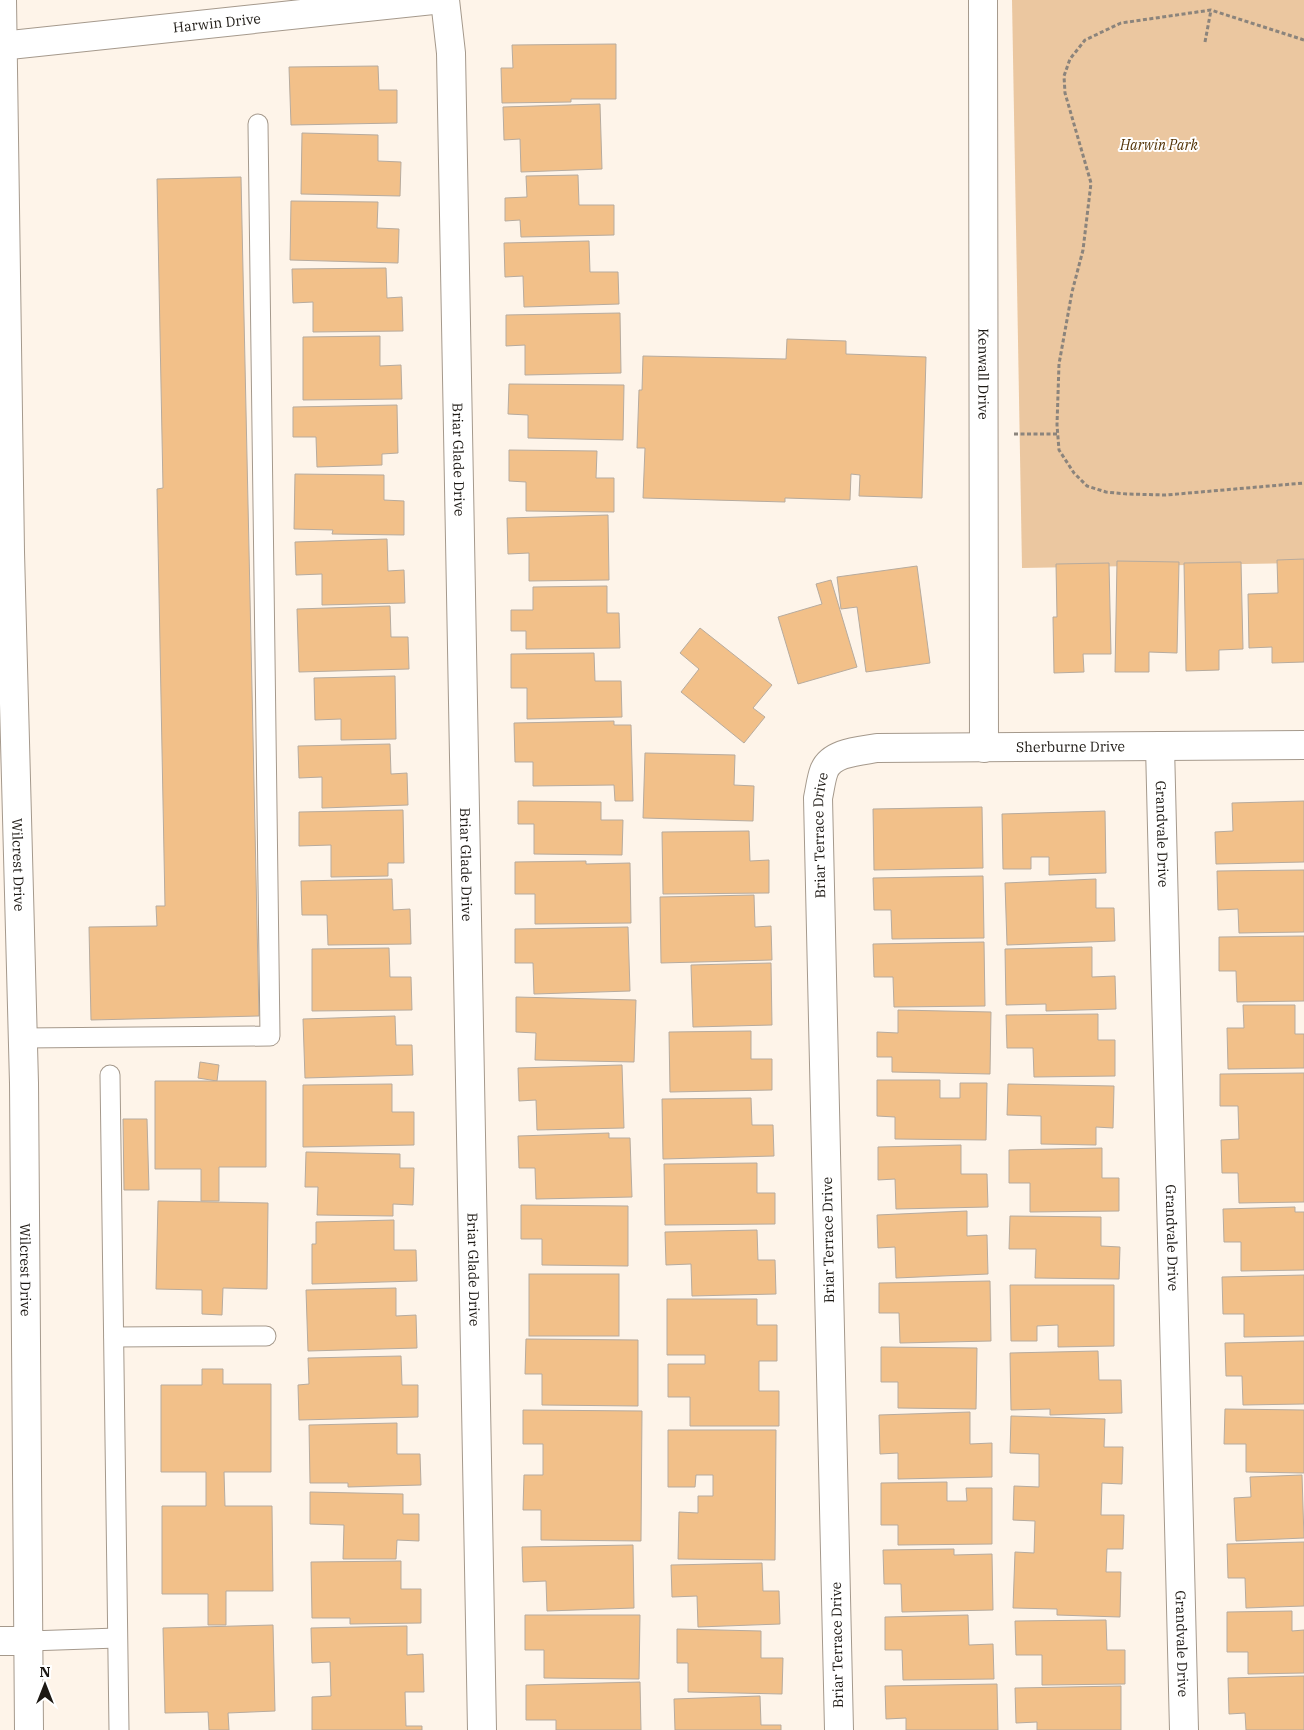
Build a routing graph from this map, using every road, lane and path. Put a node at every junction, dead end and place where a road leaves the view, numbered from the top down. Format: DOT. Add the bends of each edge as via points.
graph roads {
  1 [pos="2,0"];
  2 [pos="433,0"];
  3 [pos="445,0"];
  4 [pos="983,0"];
  5 [pos="1211,10"];
  6 [pos="1304,40"];
  7 [pos="1205,42"];
  8 [pos="1,46"];
  9 [pos="258,124"];
  10 [pos="984,434"];
  11 [pos="1058,434"];
  12 [pos="1304,483"];
  13 [pos="5,551"];
  14 [pos="1304,744"];
  15 [pos="1160,746"];
  16 [pos="984,748"];
  17 [pos="837,757"];
  18 [pos="22,1038"];
  19 [pos="110,1075"];
  20 [pos="12,1084"];
  21 [pos="266,1336"];
  22 [pos="114,1338"];
  23 [pos="117,1638"];
  24 [pos="0,1641"];
  25 [pos="29,1641"];
  26 [pos="29,1730"];
  27 [pos="119,1730"];
  28 [pos="482,1730"];
  29 [pos="840,1730"];
  30 [pos="1184,1730"];
  1 -- 8 [label="street, Wilcrest Drive"];
  2 -- 8 [label="street, Harwin Drive"];
  3 -- 28 [label="street, Briar Glade Drive" via="451,62"];
  4 -- 10 [label="street, Kenwall Drive"];
  5 -- 6 [label="path"];
  5 -- 7 [label="path"];
  5 -- 11 [label="path" via="1121,23 1085,40 1070,59 1064,76 1065,93 1091,182 1083,250 1060,364"];
  8 -- 13 [label="street, Wilcrest Drive"];
  9 -- 18 [label="lane" via="270,1036"];
  10 -- 11 [label="path"];
  10 -- 16 [label="street, Kenwall Drive"];
  11 -- 12 [label="path" via="1060,450 1074,472 1088,486 1106,492 1166,495"];
  13 -- 18 [label="street, Wilcrest Drive"];
  14 -- 15 [label="street, Sherburne Drive"];
  15 -- 16 [label="street, Sherburne Drive"];
  15 -- 30 [label="street, Grandvale Drive"];
  16 -- 17 [label="street, Sherburne Drive" via="877,748"];
  17 -- 29 [label="street, Briar Terrace Drive" via="824,768 818,798"];
  18 -- 20 [label="street, Wilcrest Drive"];
  19 -- 22 [label="lane"];
  20 -- 25 [label="street, Wilcrest Drive"];
  21 -- 22 [label="lane"];
  22 -- 23 [label="lane"];
  23 -- 25 [label="lane"];
  23 -- 27 [label="lane"];
  24 -- 25 [label="street"];
  25 -- 26 [label="street, Wilcrest Drive"];
}
